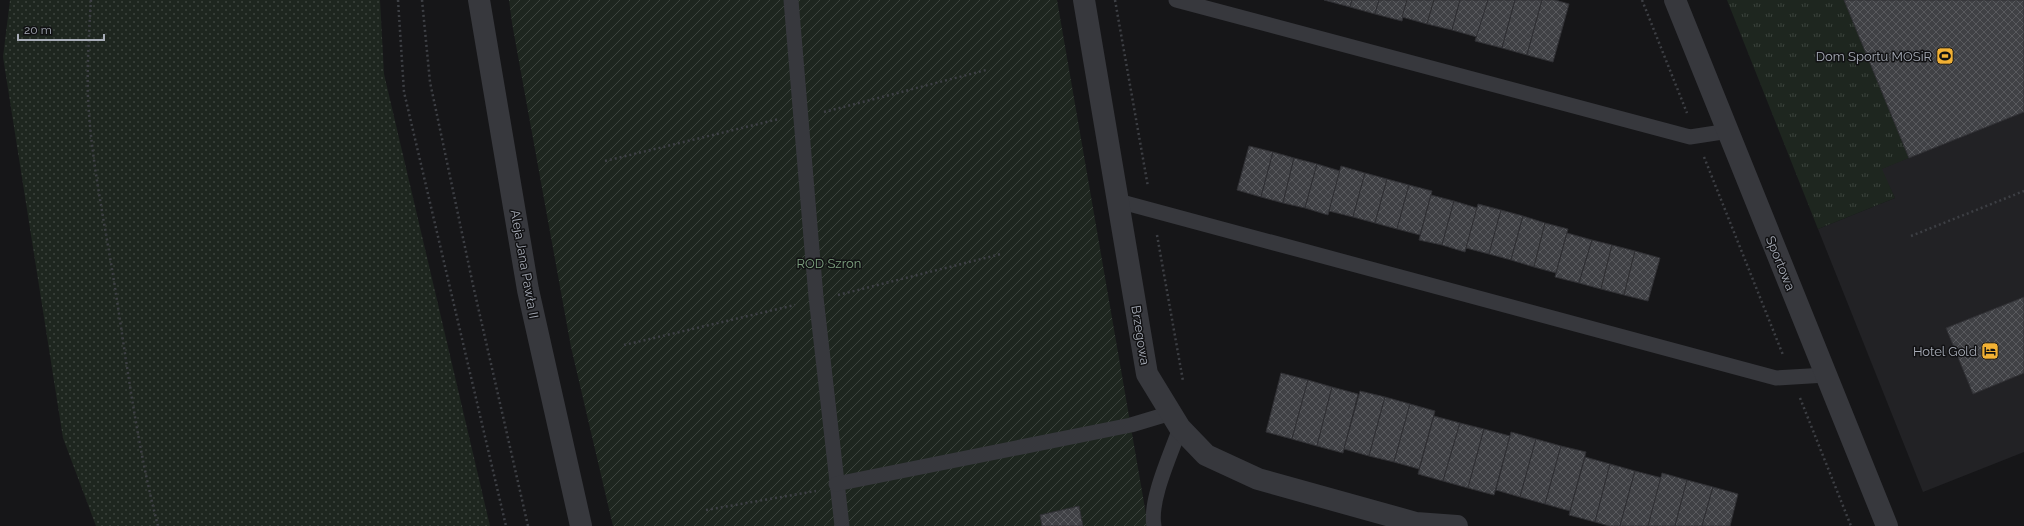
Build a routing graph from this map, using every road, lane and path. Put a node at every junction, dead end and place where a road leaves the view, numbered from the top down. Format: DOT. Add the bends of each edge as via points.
graph roads {
  1 [pos="91,0"];
  2 [pos="398,0"];
  3 [pos="422,0"];
  4 [pos="479,0"];
  5 [pos="791,0"];
  6 [pos="1084,0"];
  7 [pos="1176,0"];
  8 [pos="1642,0"];
  9 [pos="1675,0"];
  10 [pos="986,70"];
  11 [pos="801,116"];
  12 [pos="1729,131"];
  13 [pos="1696,136"];
  14 [pos="605,161"];
  15 [pos="2024,191"];
  16 [pos="1118,200"];
  17 [pos="1910,236"];
  18 [pos="1001,254"];
  19 [pos="816,300"];
  20 [pos="624,345"];
  21 [pos="1826,376"];
  22 [pos="1791,377"];
  23 [pos="1176,421"];
  24 [pos="836,486"];
  25 [pos="706,510"];
  26 [pos="1416,525"];
  27 [pos="158,526"];
  28 [pos="506,526"];
  29 [pos="528,526"];
  30 [pos="581,526"];
  31 [pos="842,526"];
  32 [pos="1154,526"];
  33 [pos="1457,526"];
  34 [pos="1852,526"];
  35 [pos="1887,526"];
  1 -- 27 [label="path" via="88,97 93,149 142,458"];
  2 -- 28 [label="path" via="404,92"];
  3 -- 29 [label="path" via="430,82 472,285"];
  4 -- 30 [label="street, Aleja Jana Pawła II" via="528,290"];
  5 -- 11 [label="lane"];
  6 -- 16 [label="street, Brzegowa"];
  7 -- 13 [label="lane" via="1682,135"];
  8 -- 13 [label="path"];
  9 -- 12 [label="street, Sportowa"];
  10 -- 11 [label="path"];
  11 -- 14 [label="path"];
  11 -- 19 [label="lane"];
  12 -- 13 [label="lane"];
  12 -- 21 [label="street, Sportowa"];
  13 -- 22 [label="path"];
  15 -- 17 [label="path"];
  16 -- 22 [label="lane" via="1776,378"];
  16 -- 23 [label="street, Brzegowa" via="1147,374"];
  18 -- 19 [label="path"];
  19 -- 20 [label="path"];
  19 -- 24 [label="lane"];
  21 -- 22 [label="lane"];
  21 -- 35 [label="street, Sportowa"];
  22 -- 34 [label="path"];
  23 -- 24 [label="lane" via="1131,425"];
  23 -- 26 [label="street, Brzegowa" via="1206,455 1258,479"];
  23 -- 32 [label="lane" via="1155,502"];
  24 -- 25 [label="path"];
  24 -- 31 [label="lane"];
  26 -- 33 [label="street"];
}
